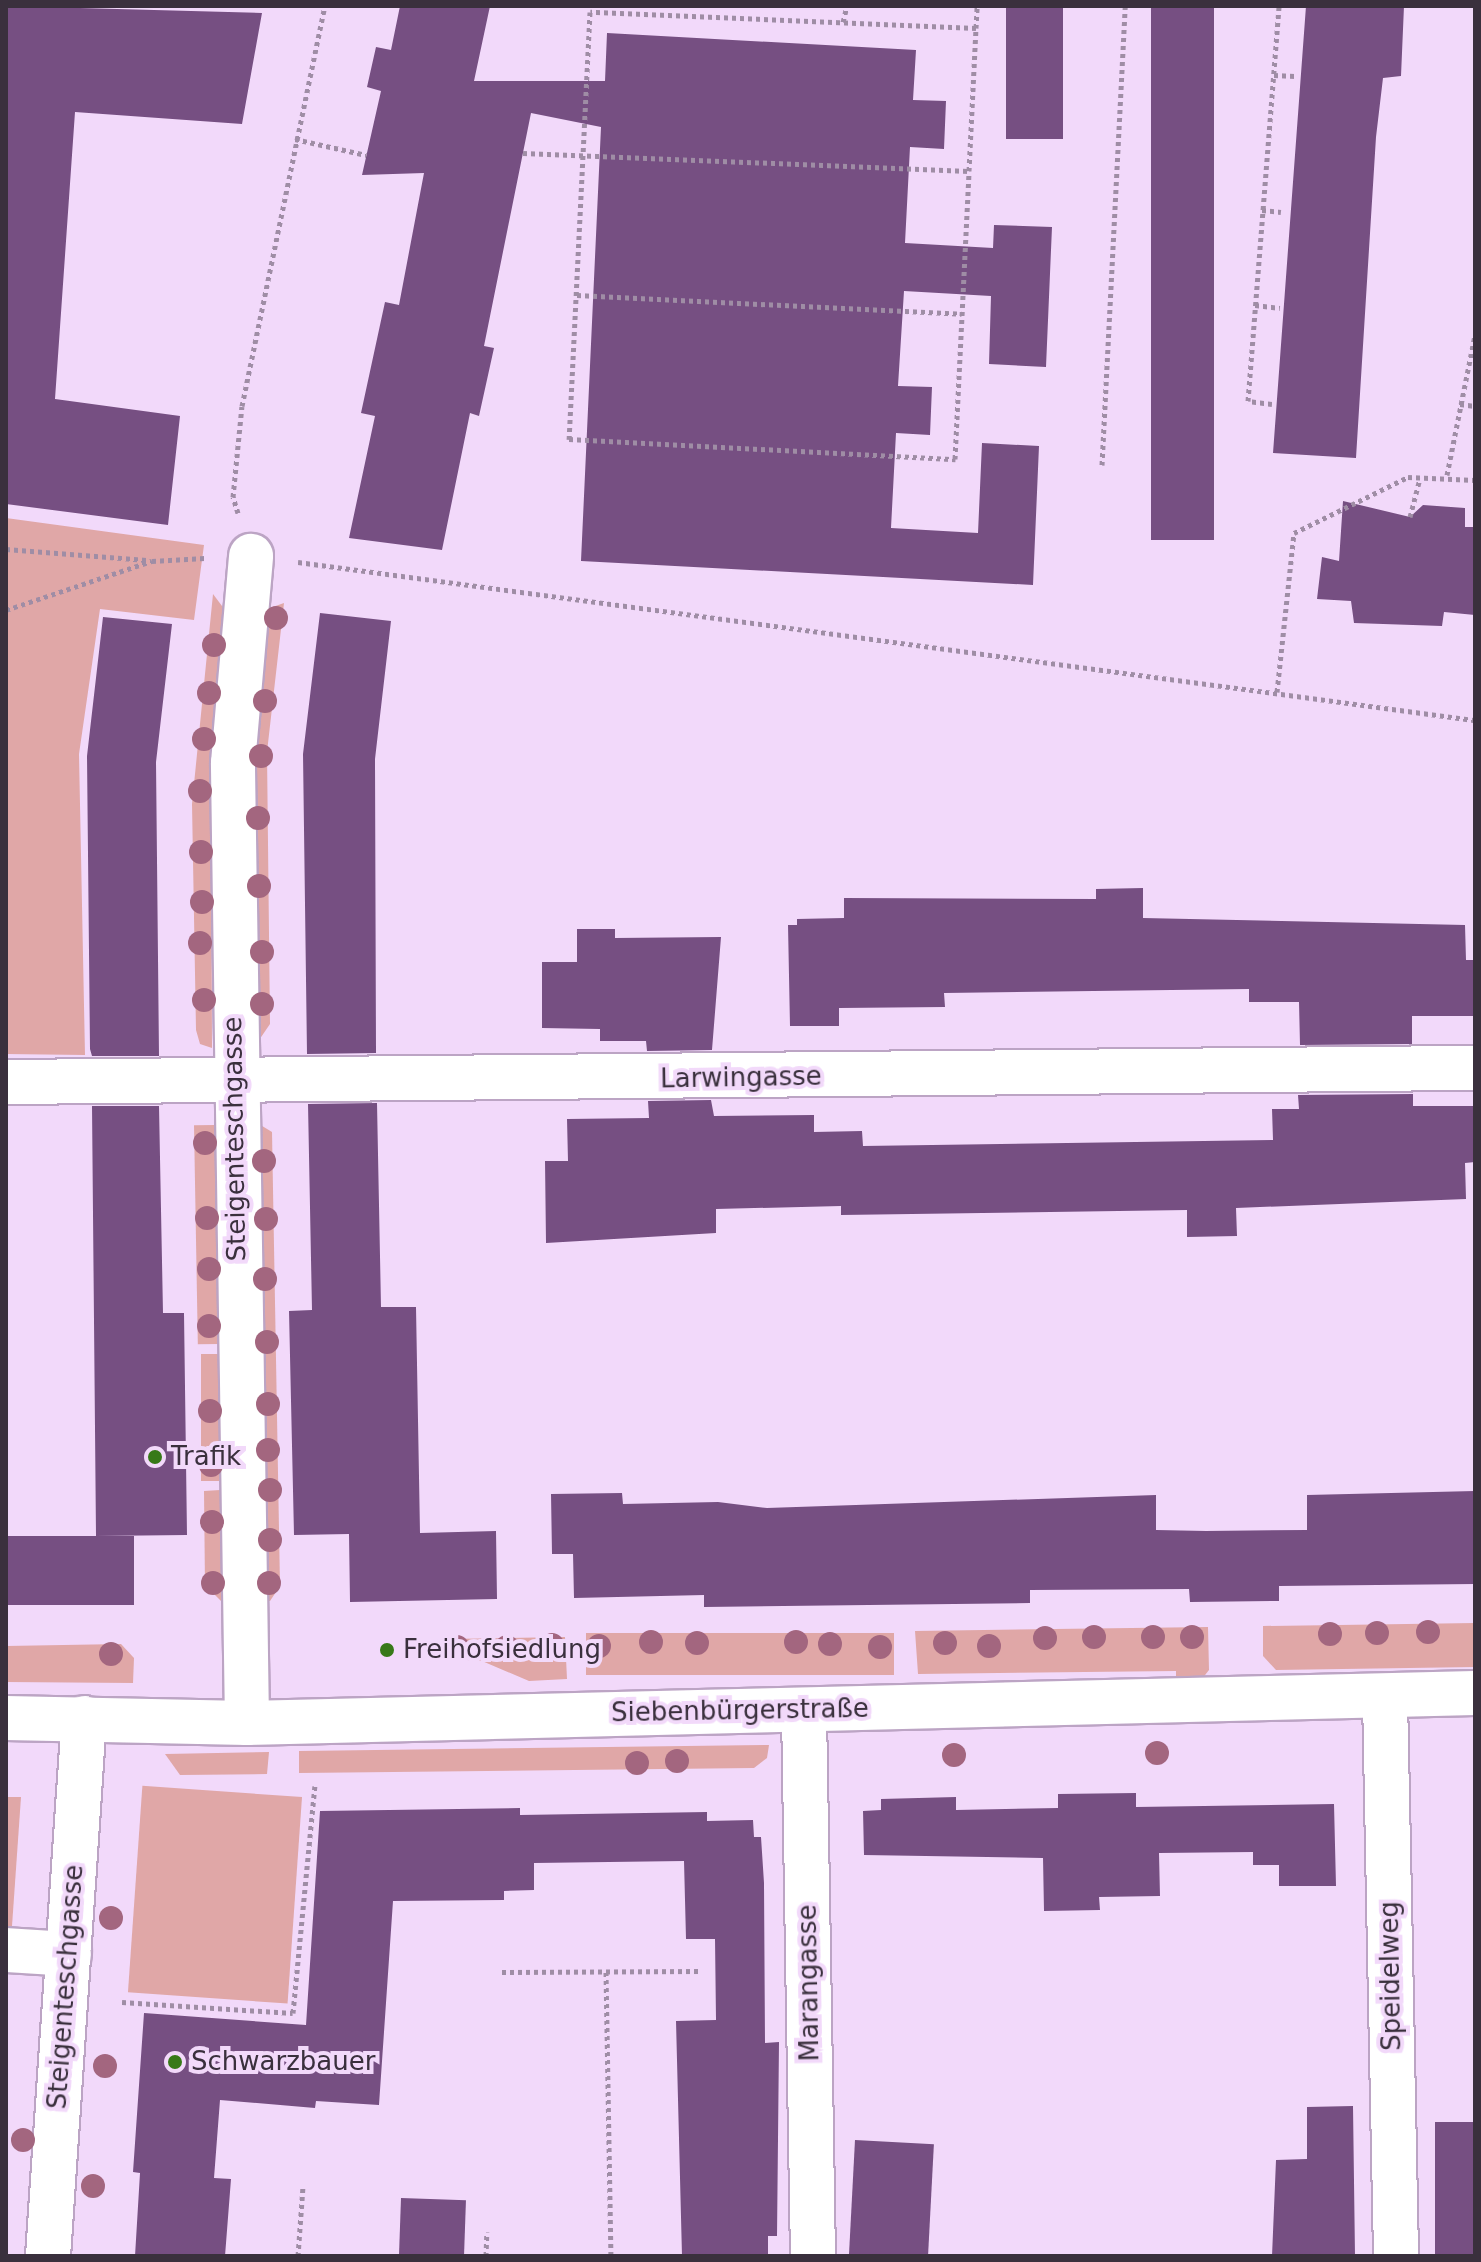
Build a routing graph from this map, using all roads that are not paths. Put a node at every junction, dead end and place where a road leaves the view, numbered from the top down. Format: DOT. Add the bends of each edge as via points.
graph roads {
  1 [pos="251,556"];
  2 [pos="1475,1068"];
  3 [pos="6,1082"];
  4 [pos="233,1084"];
  5 [pos="1475,1693"];
  6 [pos="1385,1697"];
  7 [pos="804,1710"];
  8 [pos="6,1718"];
  9 [pos="84,1718"];
  10 [pos="247,1723"];
  11 [pos="6,1950"];
  12 [pos="69,1954"];
  13 [pos="48,2256"];
  14 [pos="813,2256"];
  15 [pos="1396,2256"];
  1 -- 4 [label="street, Steigenteschgasse" via="233,763"];
  2 -- 4 [label="street, Larwingasse"];
  3 -- 4 [label="street, Larwingasse"];
  4 -- 10 [label="street, Steigenteschgasse"];
  5 -- 6 [label="street, Siebenbürgerstraße"];
  6 -- 7 [label="street, Siebenbürgerstraße"];
  6 -- 15 [label="street, Speidelweg"];
  7 -- 10 [label="street, Siebenbürgerstraße"];
  7 -- 14 [label="street, Marangasse"];
  8 -- 9 [label="street, Siebenbürgerstraße"];
  9 -- 10 [label="street, Siebenbürgerstraße"];
  9 -- 12 [label="street, Steigenteschgasse"];
  11 -- 12 [label="street"];
  12 -- 13 [label="street, Steigenteschgasse"];
}
